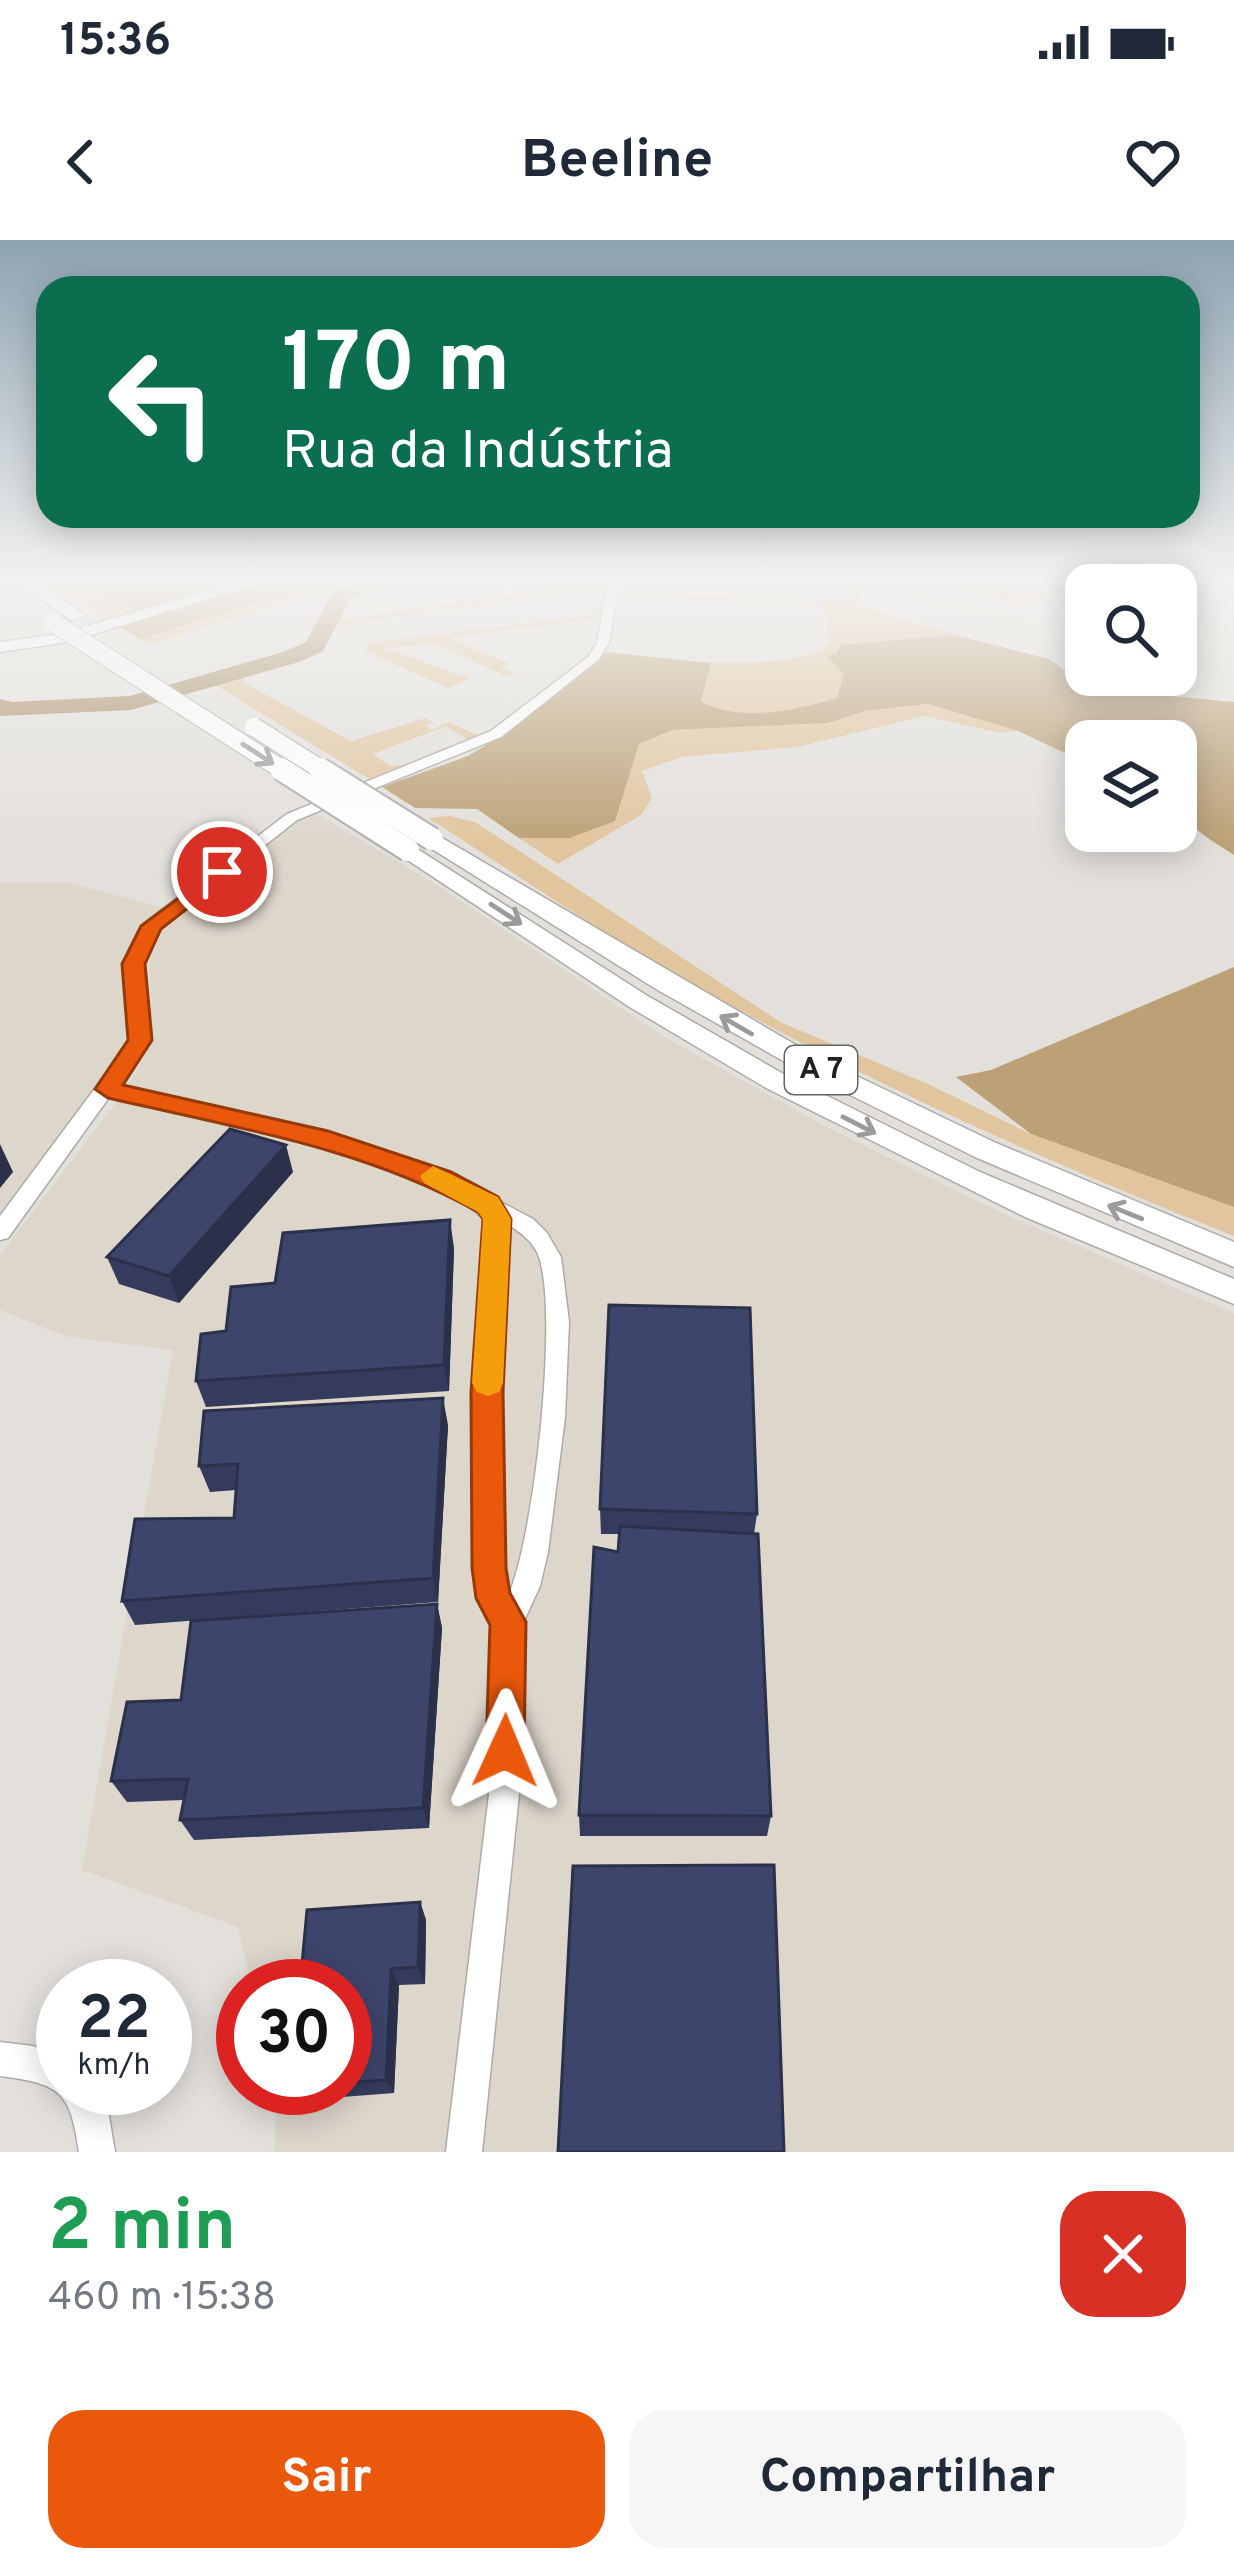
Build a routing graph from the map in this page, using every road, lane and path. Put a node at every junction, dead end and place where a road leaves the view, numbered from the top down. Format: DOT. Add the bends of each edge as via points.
graph roads {
  1 [pos="131,669"];
  2 [pos="157,669"];
  3 [pos="580,669"];
  4 [pos="420,844"];
  5 [pos="108,1089"];
  6 [pos="488,1204"];
  7 [pos="0,1232"];
  8 [pos="1234,1255"];
  9 [pos="1234,1292"];
  10 [pos="508,1622"];
  11 [pos="0,2059"];
  12 [pos="36,2064"];
  13 [pos="91,2115"];
  14 [pos="97,2152"];
  15 [pos="464,2152"];
  1 -- 4 [label="highway, A 7, one-way, bridge"];
  2 -- 4 [label="highway, A 7, bridge"];
  3 -- 5 [label="street" via="496,734 292,818 152,926 134,964 140,1040"];
  8 -- 4 [label="highway, A 7, one-way" via="846,1084"];
  4 -- 9 [label="highway, A 7, one-way" via="646,1006 769,1078 1011,1198"];
  5 -- 6 [label="street" via="328,1140 441,1178"];
  5 -- 7 [label="street"];
  6 -- 10 [label="street" via="500,1229 487,1392 489,1568"];
  6 -- 10 [label="street" via="530,1226 556,1279 556,1374 533,1561"];
  10 -- 15 [label="street" via="504,1794"];
  11 -- 12 [label="street"];
  13 -- 14 [label="street"];
}
